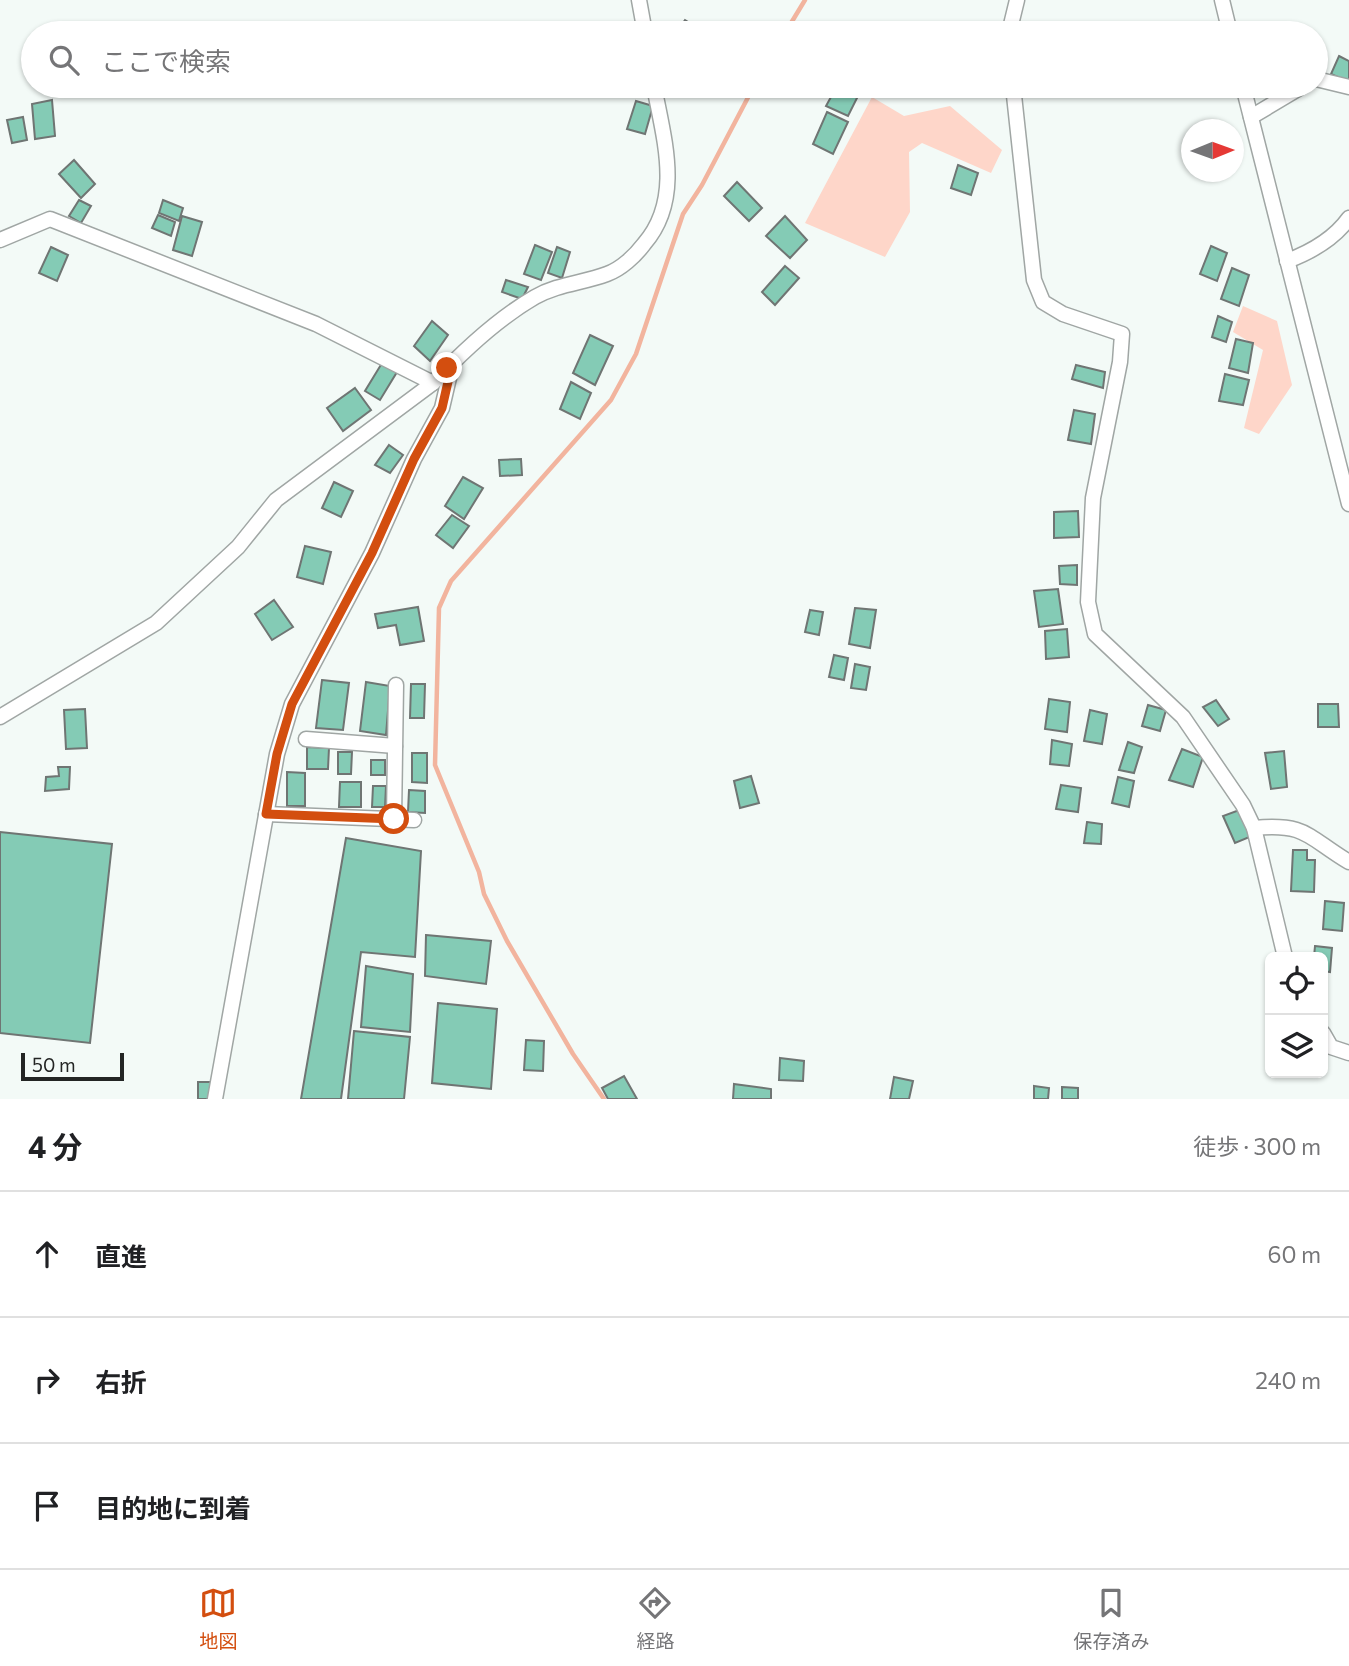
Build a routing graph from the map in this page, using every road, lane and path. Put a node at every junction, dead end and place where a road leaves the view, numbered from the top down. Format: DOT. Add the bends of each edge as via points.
graph roads {
  1 [pos="639,0"];
  2 [pos="1017,0"];
  3 [pos="1222,0"];
  4 [pos="643,21"];
  5 [pos="1012,21"];
  6 [pos="1227,21"];
  7 [pos="1328,82"];
  8 [pos="1349,87"];
  9 [pos="656,98"];
  10 [pos="1014,98"];
  11 [pos="1246,98"];
  12 [pos="1283,98"];
  13 [pos="1251,117"];
  14 [pos="1349,218"];
  15 [pos="0,240"];
  16 [pos="1287,261"];
  17 [pos="453,360"];
  18 [pos="433,383"];
  19 [pos="1349,504"];
  20 [pos="396,685"];
  21 [pos="0,717"];
  22 [pos="306,739"];
  23 [pos="395,746"];
  24 [pos="266,814"];
  25 [pos="394,819"];
  26 [pos="414,820"];
  27 [pos="1254,828"];
  28 [pos="1349,862"];
  29 [pos="1284,952"];
  30 [pos="1328,1042"];
  31 [pos="1349,1053"];
  32 [pos="215,1099"];
  1 -- 4 [label="street"];
  2 -- 5 [label="street"];
  3 -- 6 [label="street"];
  7 -- 8 [label="street"];
  9 -- 17 [label="street" via="669,180 667,201 654,233 607,274 536,296"];
  10 -- 27 [label="street" via="1034,280 1043,302 1063,314 1122,334 1093,498 1087,602 1094,634 1183,718"];
  11 -- 13 [label="street"];
  12 -- 13 [label="street"];
  13 -- 16 [label="street"];
  14 -- 16 [label="street" via="1309,252"];
  15 -- 18 [label="street" via="50,219 316,324"];
  16 -- 19 [label="street"];
  17 -- 18 [label="street"];
  17 -- 24 [label="street" via="442,408 292,704"];
  18 -- 21 [label="street" via="276,500 238,547 156,623"];
  20 -- 23 [label="street"];
  22 -- 23 [label="street"];
  23 -- 25 [label="street"];
  24 -- 25 [label="street"];
  24 -- 32 [label="street"];
  25 -- 26 [label="street"];
  27 -- 28 [label="street" via="1304,831"];
  27 -- 29 [label="street"];
  30 -- 31 [label="street"];
}
